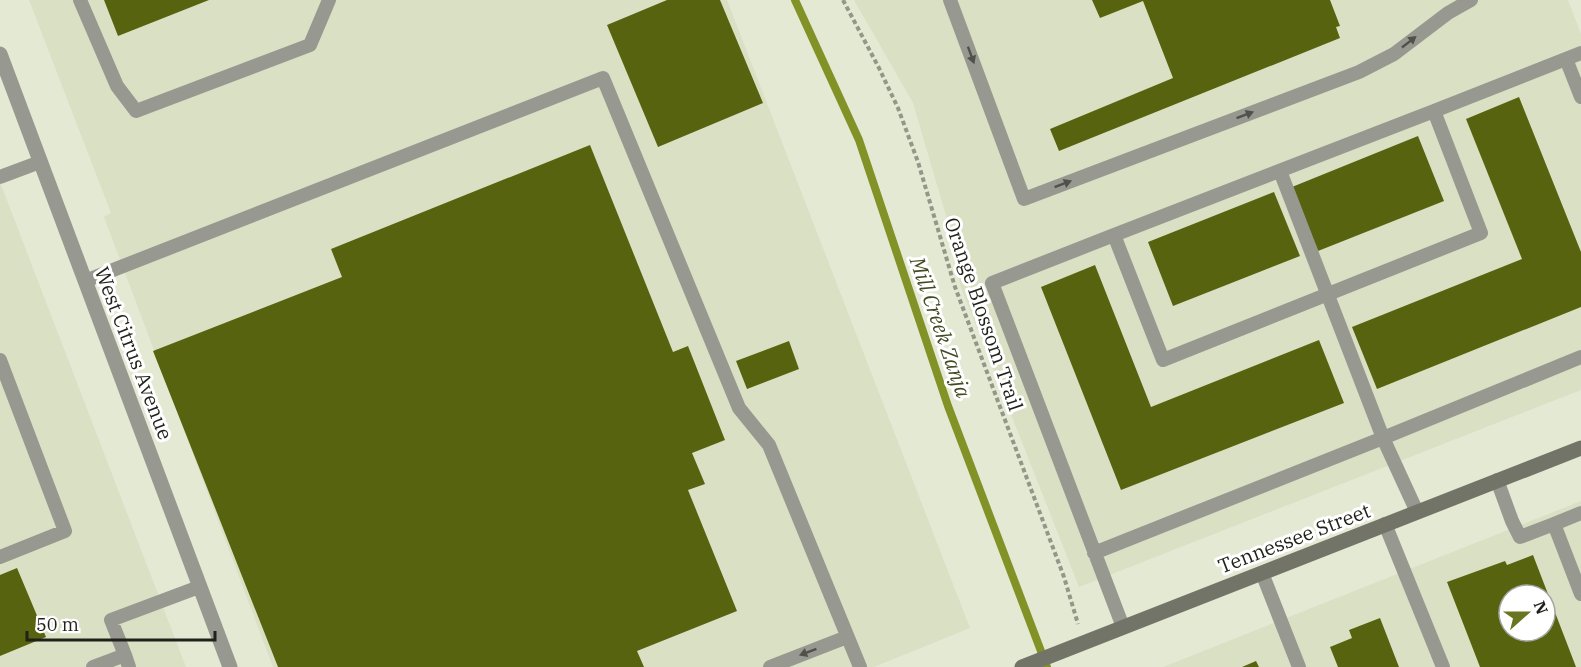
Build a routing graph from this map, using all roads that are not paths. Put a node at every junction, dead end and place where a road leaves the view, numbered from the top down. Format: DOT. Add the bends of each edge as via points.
graph roads {
  1 [pos="80,0"];
  2 [pos="329,0"];
  3 [pos="950,0"];
  4 [pos="1471,0"];
  5 [pos="1581,53"];
  6 [pos="0,54"];
  7 [pos="1566,59"];
  8 [pos="1581,97"];
  9 [pos="1434,111"];
  10 [pos="40,162"];
  11 [pos="1280,171"];
  12 [pos="0,177"];
  13 [pos="1114,236"];
  14 [pos="85,281"];
  15 [pos="1327,294"];
  16 [pos="1581,357"];
  17 [pos="0,360"];
  18 [pos="1383,438"];
  19 [pos="1580,452"];
  20 [pos="1497,480"];
  21 [pos="1417,512"];
  22 [pos="1581,513"];
  23 [pos="1385,524"];
  24 [pos="1554,524"];
  25 [pos="1094,553"];
  26 [pos="0,556"];
  27 [pos="1262,573"];
  28 [pos="199,587"];
  29 [pos="1581,594"];
  30 [pos="1123,627"];
  31 [pos="847,637"];
  32 [pos="127,661"];
  33 [pos="93,667"];
  34 [pos="230,667"];
  35 [pos="770,667"];
  36 [pos="860,667"];
  37 [pos="1022,667"];
  38 [pos="1299,667"];
  39 [pos="1443,667"];
  1 -- 2 [label="lane" via="117,86 136,111 310,45"];
  3 -- 4 [label="lane, one-way" via="1024,199 1359,72 1394,54"];
  5 -- 7 [label="lane"];
  6 -- 10 [label="street, West Citrus Avenue"];
  7 -- 8 [label="lane"];
  7 -- 9 [label="lane"];
  9 -- 11 [label="lane"];
  9 -- 15 [label="lane" via="1481,233"];
  10 -- 12 [label="lane"];
  10 -- 14 [label="street, West Citrus Avenue"];
  11 -- 13 [label="lane"];
  11 -- 15 [label="lane"];
  13 -- 15 [label="lane" via="1163,360"];
  13 -- 25 [label="lane" via="992,283"];
  14 -- 28 [label="street, West Citrus Avenue"];
  14 -- 31 [label="lane" via="603,78 740,408 769,445"];
  15 -- 18 [label="lane"];
  16 -- 18 [label="lane"];
  17 -- 26 [label="lane" via="65,531"];
  18 -- 21 [label="lane"];
  18 -- 25 [label="lane"];
  19 -- 20 [label="main road, Tennessee Street"];
  20 -- 21 [label="main road, Tennessee Street"];
  20 -- 24 [label="lane" via="1520,537"];
  21 -- 23 [label="main road, Tennessee Street"];
  22 -- 24 [label="lane"];
  23 -- 27 [label="main road, Tennessee Street"];
  23 -- 39 [label="lane"];
  24 -- 29 [label="lane"];
  25 -- 30 [label="lane"];
  27 -- 30 [label="main road, Tennessee Street"];
  27 -- 38 [label="lane"];
  28 -- 32 [label="lane" via="111,620"];
  28 -- 34 [label="street, West Citrus Avenue"];
  30 -- 37 [label="main road, Tennessee Street"];
  31 -- 35 [label="lane, one-way"];
  31 -- 36 [label="lane"];
  32 -- 33 [label="lane"];
}
